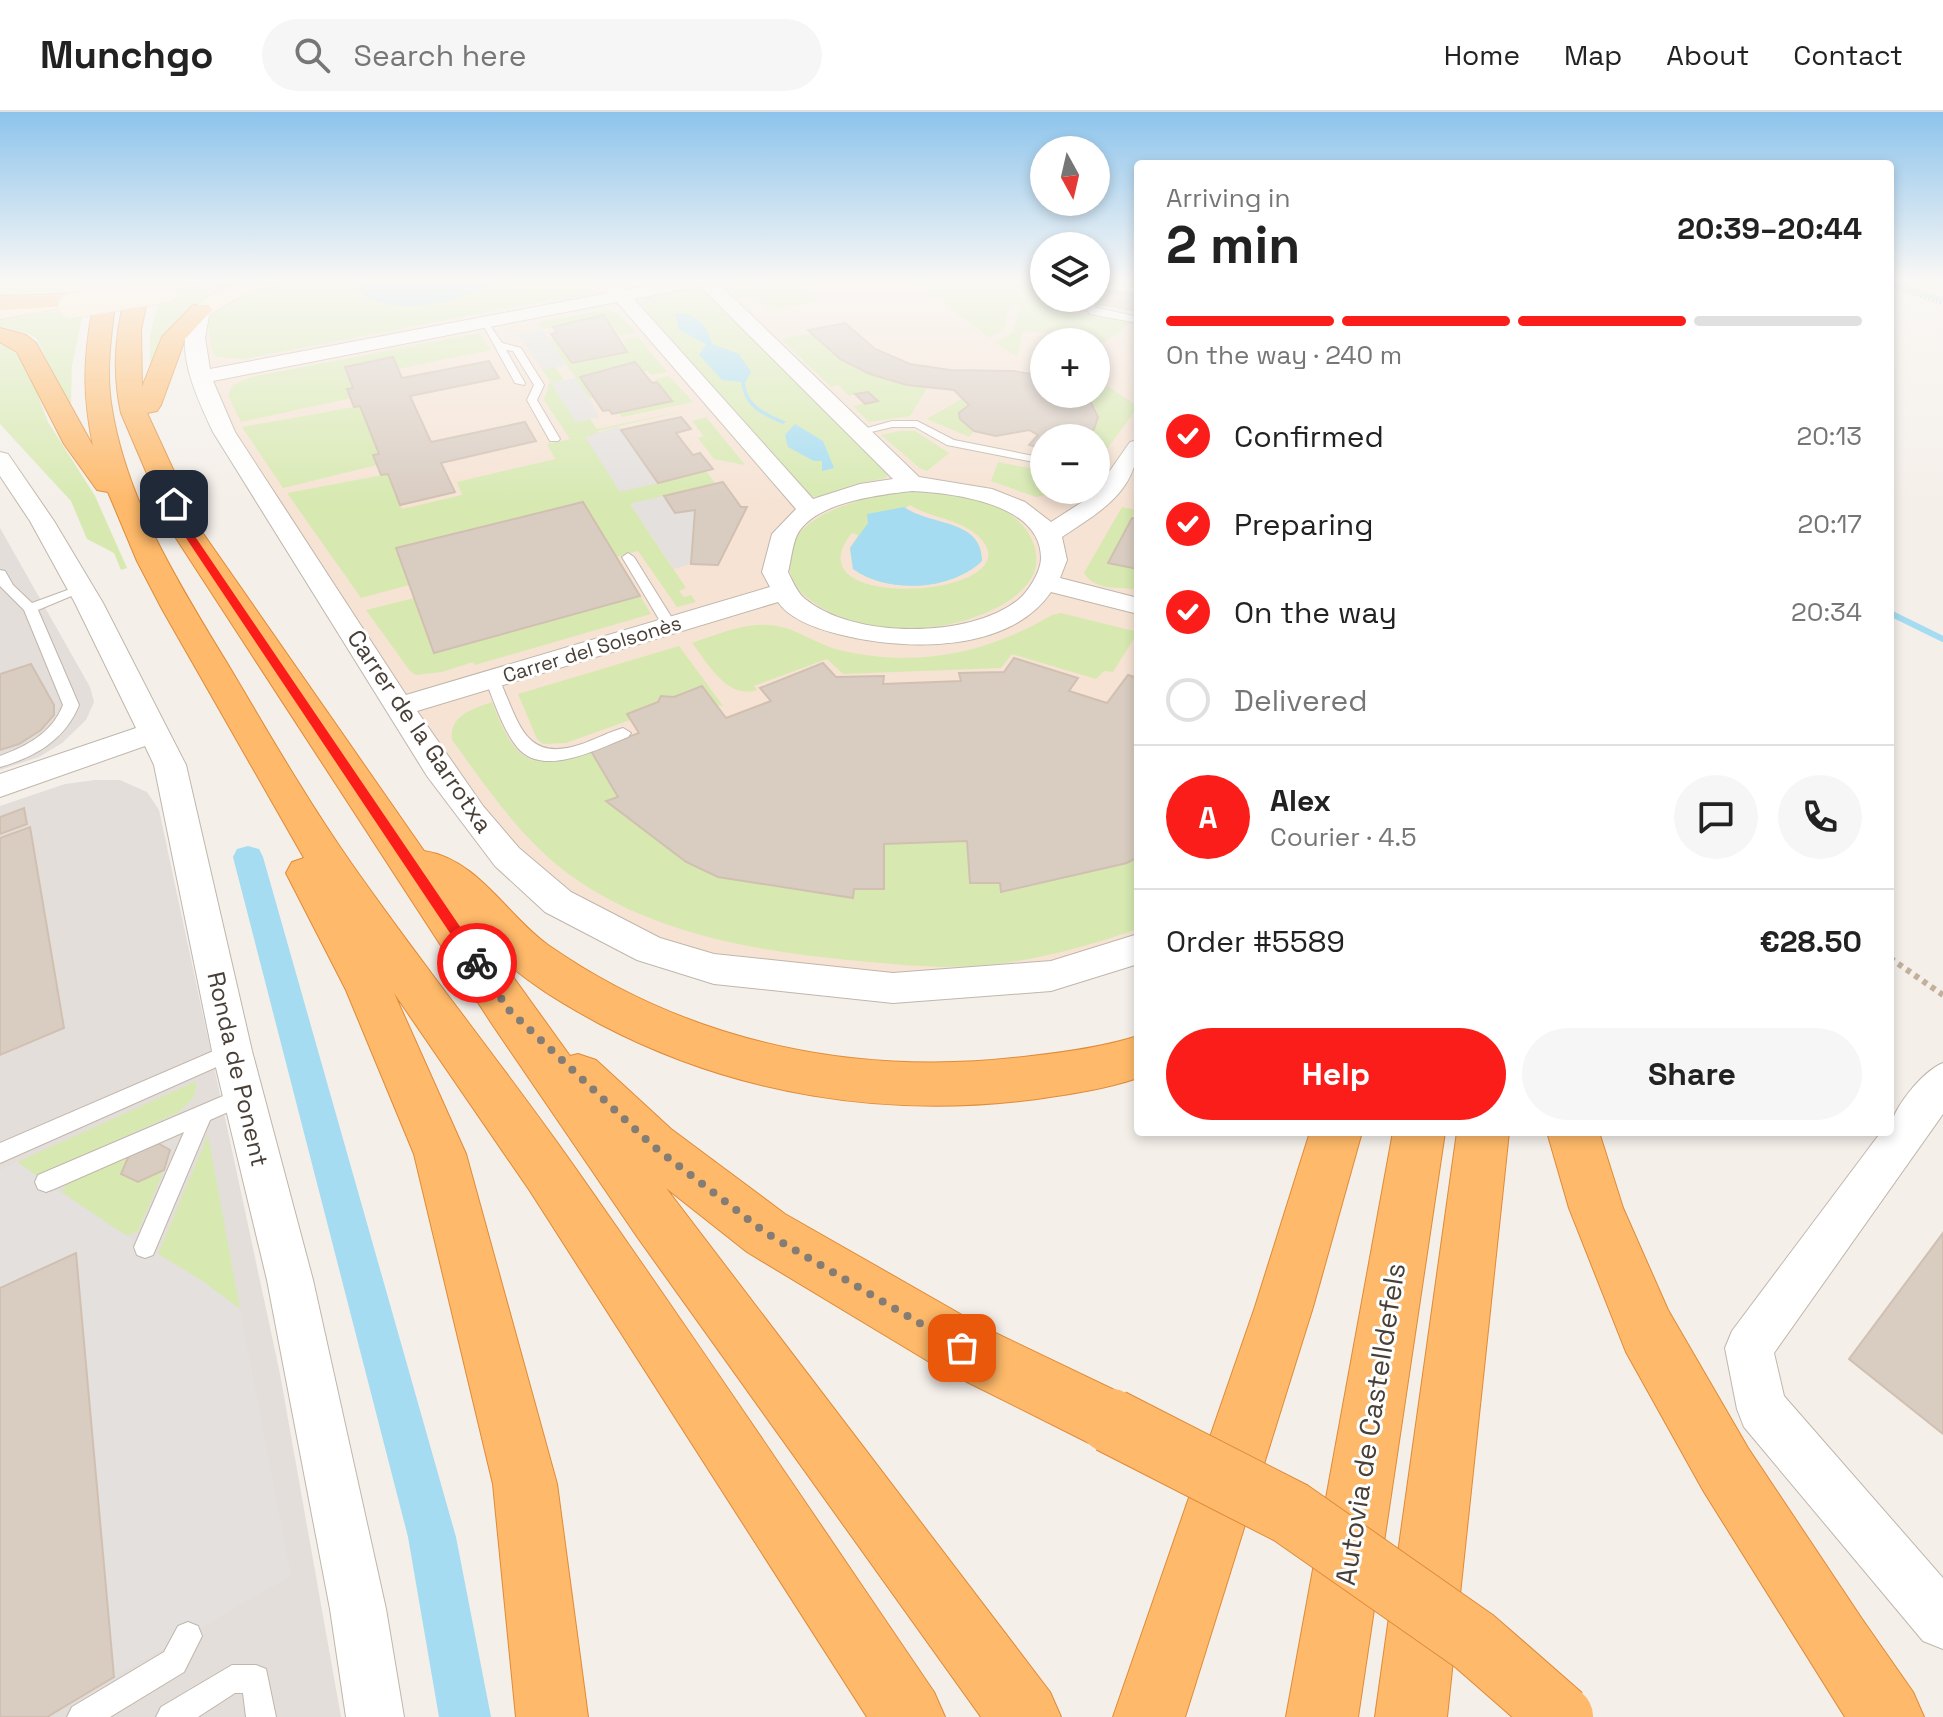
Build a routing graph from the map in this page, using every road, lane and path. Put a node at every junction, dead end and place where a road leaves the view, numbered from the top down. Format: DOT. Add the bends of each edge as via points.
graph roads {
  1 [pos="30,354"];
  2 [pos="82,354"];
  3 [pos="98,354"];
  4 [pos="128,354"];
  5 [pos="143,354"];
  6 [pos="168,354"];
  7 [pos="198,354"];
  8 [pos="323,354"];
  9 [pos="503,354"];
  10 [pos="520,354"];
  11 [pos="673,354"];
  12 [pos="781,354"];
  13 [pos="97,373"];
  14 [pos="203,377"];
  15 [pos="520,383"];
  16 [pos="148,405"];
  17 [pos="859,432"];
  18 [pos="554,439"];
  19 [pos="149,448"];
  20 [pos="1134,450"];
  21 [pos="1030,458"];
  22 [pos="0,459"];
  23 [pos="1110,471"];
  24 [pos="912,484"];
  25 [pos="1096,504"];
  26 [pos="127,505"];
  27 [pos="811,511"];
  28 [pos="1049,534"];
  29 [pos="628,557"];
  30 [pos="0,574"];
  31 [pos="1048,583"];
  32 [pos="81,589"];
  33 [pos="783,592"];
  34 [pos="1134,605"];
  35 [pos="30,608"];
  36 [pos="670,626"];
  37 [pos="492,679"];
  38 [pos="401,706"];
  39 [pos="155,732"];
  40 [pos="623,733"];
  41 [pos="0,762"];
  42 [pos="0,786"];
  43 [pos="305,827"];
  44 [pos="404,851"];
  45 [pos="1134,950"];
  46 [pos="1894,961"];
  47 [pos="1943,995"];
  48 [pos="509,1010"];
  49 [pos="232,1051"];
  50 [pos="1134,1058"];
  51 [pos="1943,1081"];
  52 [pos="244,1096"];
  53 [pos="203,1113"];
  54 [pos="1335,1136"];
  55 [pos="1418,1136"];
  56 [pos="1483,1136"];
  57 [pos="1574,1136"];
  58 [pos="0,1153"];
  59 [pos="46,1182"];
  60 [pos="145,1247"];
  61 [pos="1943,1621"];
  62 [pos="188,1636"];
  63 [pos="82,1717"];
  64 [pos="171,1717"];
  65 [pos="261,1717"];
  66 [pos="375,1717"];
  67 [pos="552,1717"];
  68 [pos="909,1717"];
  69 [pos="1025,1717"];
  70 [pos="1149,1717"];
  71 [pos="1322,1717"];
  72 [pos="1411,1717"];
  73 [pos="1561,1717"];
  74 [pos="1888,1717"];
  1 -- 26 [label="highway" via="78,444"];
  2 -- 13 [label="highway"];
  3 -- 13 [label="highway"];
  4 -- 19 [label="highway" via="132,405"];
  5 -- 16 [label="highway"];
  6 -- 16 [label="highway"];
  7 -- 14 [label="street, Carrer de la Garrotxa"];
  8 -- 14 [label="street"];
  9 -- 15 [label="lane"];
  10 -- 18 [label="lane" via="539,385 532,400"];
  11 -- 27 [label="street"];
  12 -- 17 [label="street"];
  13 -- 26 [label="highway" via="102,422"];
  14 -- 38 [label="street, Carrer de la Garrotxa" via="224,432"];
  16 -- 19 [label="highway"];
  17 -- 21 [label="lane" via="917,424 951,443"];
  17 -- 24 [label="street"];
  19 -- 44 [label="highway" via="187,532"];
  20 -- 23 [label="street"];
  22 -- 32 [label="street, Ronda de Ponent"];
  24 -- 27 [label="street" via="840,497"];
  24 -- 28 [label="street" via="975,491 1008,502"];
  25 -- 28 [label="street"];
  26 -- 43 [label="highway" via="174,600"];
  27 -- 33 [label="street" via="789,528 776,549 773,571"];
  28 -- 31 [label="street" via="1054,566"];
  29 -- 36 [label="lane"];
  30 -- 35 [label="lane"];
  31 -- 33 [label="street" via="1029,604 999,621 936,636 875,636 836,627 804,612"];
  31 -- 34 [label="street"];
  32 -- 35 [label="lane"];
  32 -- 39 [label="street, Ronda de Ponent"];
  33 -- 36 [label="street, Carrer del Solsonès"];
  35 -- 41 [label="lane" via="71,705 61,728 26,753"];
  36 -- 37 [label="street, Carrer del Solsonès"];
  37 -- 38 [label="street, Carrer del Solsonès"];
  37 -- 40 [label="lane" via="525,747 539,753 574,751"];
  38 -- 45 [label="street, Carrer de la Garrotxa" via="438,768 507,857 558,902 650,950 714,969 893,988 1051,976"];
  39 -- 42 [label="street"];
  39 -- 49 [label="street, Ronda de Ponent" via="170,765"];
  43 -- 67 [label="highway" via="305,871 369,989 440,1154 525,1484"];
  43 -- 68 [label="highway" via="549,1174"];
  44 -- 48 [label="highway"];
  44 -- 50 [label="highway" via="460,887 529,956 584,992 664,1034 772,1070 886,1087 1008,1084"];
  46 -- 47 [label="path"];
  48 -- 69 [label="highway" via="657,1220"];
  48 -- 73 [label="highway, bridge" via="653,1146 766,1233 962,1348 1291,1513 1474,1641"];
  49 -- 52 [label="street, Ronda de Ponent"];
  49 -- 58 [label="lane"];
  51 -- 61 [label="street" via="1749,1348 1762,1409"];
  52 -- 53 [label="lane"];
  52 -- 66 [label="street, Ronda de Ponent" via="290,1280"];
  53 -- 59 [label="lane"];
  53 -- 60 [label="lane"];
  54 -- 70 [label="highway"];
  55 -- 71 [label="highway, Autovia de Castelldefels"];
  56 -- 72 [label="highway"];
  57 -- 74 [label="highway" via="1596,1208 1647,1331 1726,1470"];
  62 -- 63 [label="lane" via="174,1662"];
  64 -- 65 [label="lane" via="232,1679 256,1679"];
}
